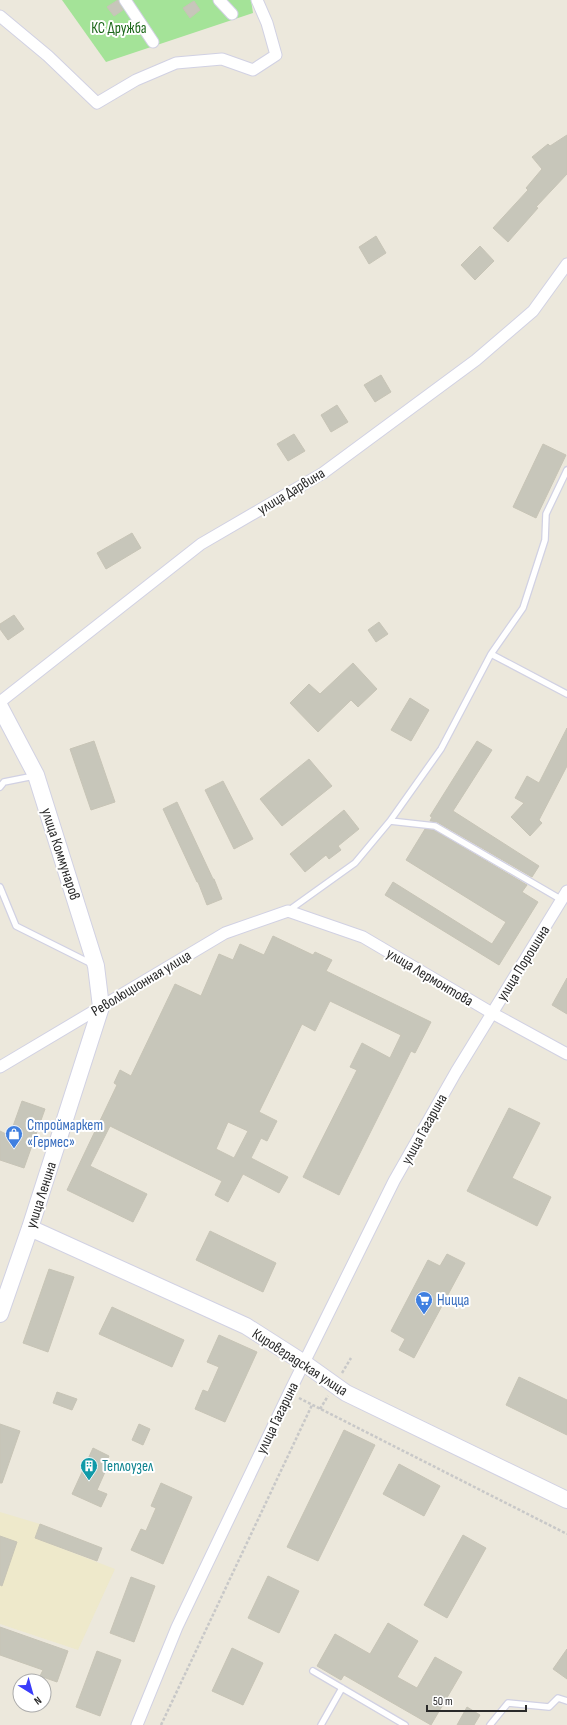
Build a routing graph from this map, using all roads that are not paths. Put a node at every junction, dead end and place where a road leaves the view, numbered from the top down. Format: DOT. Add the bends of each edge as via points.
graph roads {
  1 [pos="126,0"];
  2 [pos="219,0"];
  3 [pos="257,0"];
  4 [pos="232,14"];
  5 [pos="0,16"];
  6 [pos="153,42"];
  7 [pos="567,264"];
  8 [pos="567,470"];
  9 [pos="491,654"];
  10 [pos="567,694"];
  11 [pos="0,702"];
  12 [pos="0,707"];
  13 [pos="36,775"];
  14 [pos="0,787"];
  15 [pos="390,821"];
  16 [pos="0,887"];
  17 [pos="565,898"];
  18 [pos="288,912"];
  19 [pos="96,966"];
  20 [pos="101,1007"];
  21 [pos="492,1013"];
  22 [pos="567,1054"];
  23 [pos="0,1067"];
  24 [pos="30,1228"];
  25 [pos="0,1314"];
  26 [pos="304,1363"];
  27 [pos="567,1500"];
  28 [pos="313,1671"];
  29 [pos="342,1688"];
  30 [pos="567,1701"];
  31 [pos="137,1725"];
  32 [pos="321,1725"];
  33 [pos="405,1725"];
  34 [pos="490,1725"];
  1 -- 6 [label="street"];
  2 -- 4 [label="street"];
  3 -- 5 [label="street" via="276,55 253,70 222,60 176,63 136,80 97,103 48,56"];
  7 -- 11 [label="street, улица Дарвина" via="533,311 476,360 323,472 200,544"];
  8 -- 9 [label="lane" via="546,514 545,540 523,608"];
  9 -- 10 [label="lane"];
  9 -- 15 [label="lane" via="441,749"];
  12 -- 13 [label="main road, улица Коммунаров"];
  13 -- 14 [label="lane" via="4,782"];
  13 -- 19 [label="main road, улица Коммунаров"];
  15 -- 17 [label="lane" via="435,826"];
  15 -- 18 [label="lane" via="355,863"];
  16 -- 19 [label="lane" via="16,926"];
  17 -- 21 [label="street, улица Порошина"];
  18 -- 20 [label="street, Революционная улица" via="225,933"];
  18 -- 21 [label="street, улица Лермонтова" via="363,936"];
  19 -- 20 [label="main road, улица Коммунаров"];
  20 -- 23 [label="street, Революционная улица"];
  20 -- 24 [label="main road, улица Ленина"];
  21 -- 22 [label="street, улица Лермонтова"];
  21 -- 26 [label="street, улица Гагарина" via="394,1181"];
  24 -- 25 [label="main road, улица Ленина"];
  24 -- 26 [label="main road, Кировградская улица" via="246,1326"];
  26 -- 27 [label="main road, Кировградская улица" via="346,1393"];
  26 -- 31 [label="street, улица Гагарина" via="176,1627"];
  28 -- 29 [label="lane"];
  29 -- 32 [label="lane"];
  29 -- 33 [label="lane"];
  30 -- 34 [label="lane" via="558,1698 549,1707 508,1703"];
}
